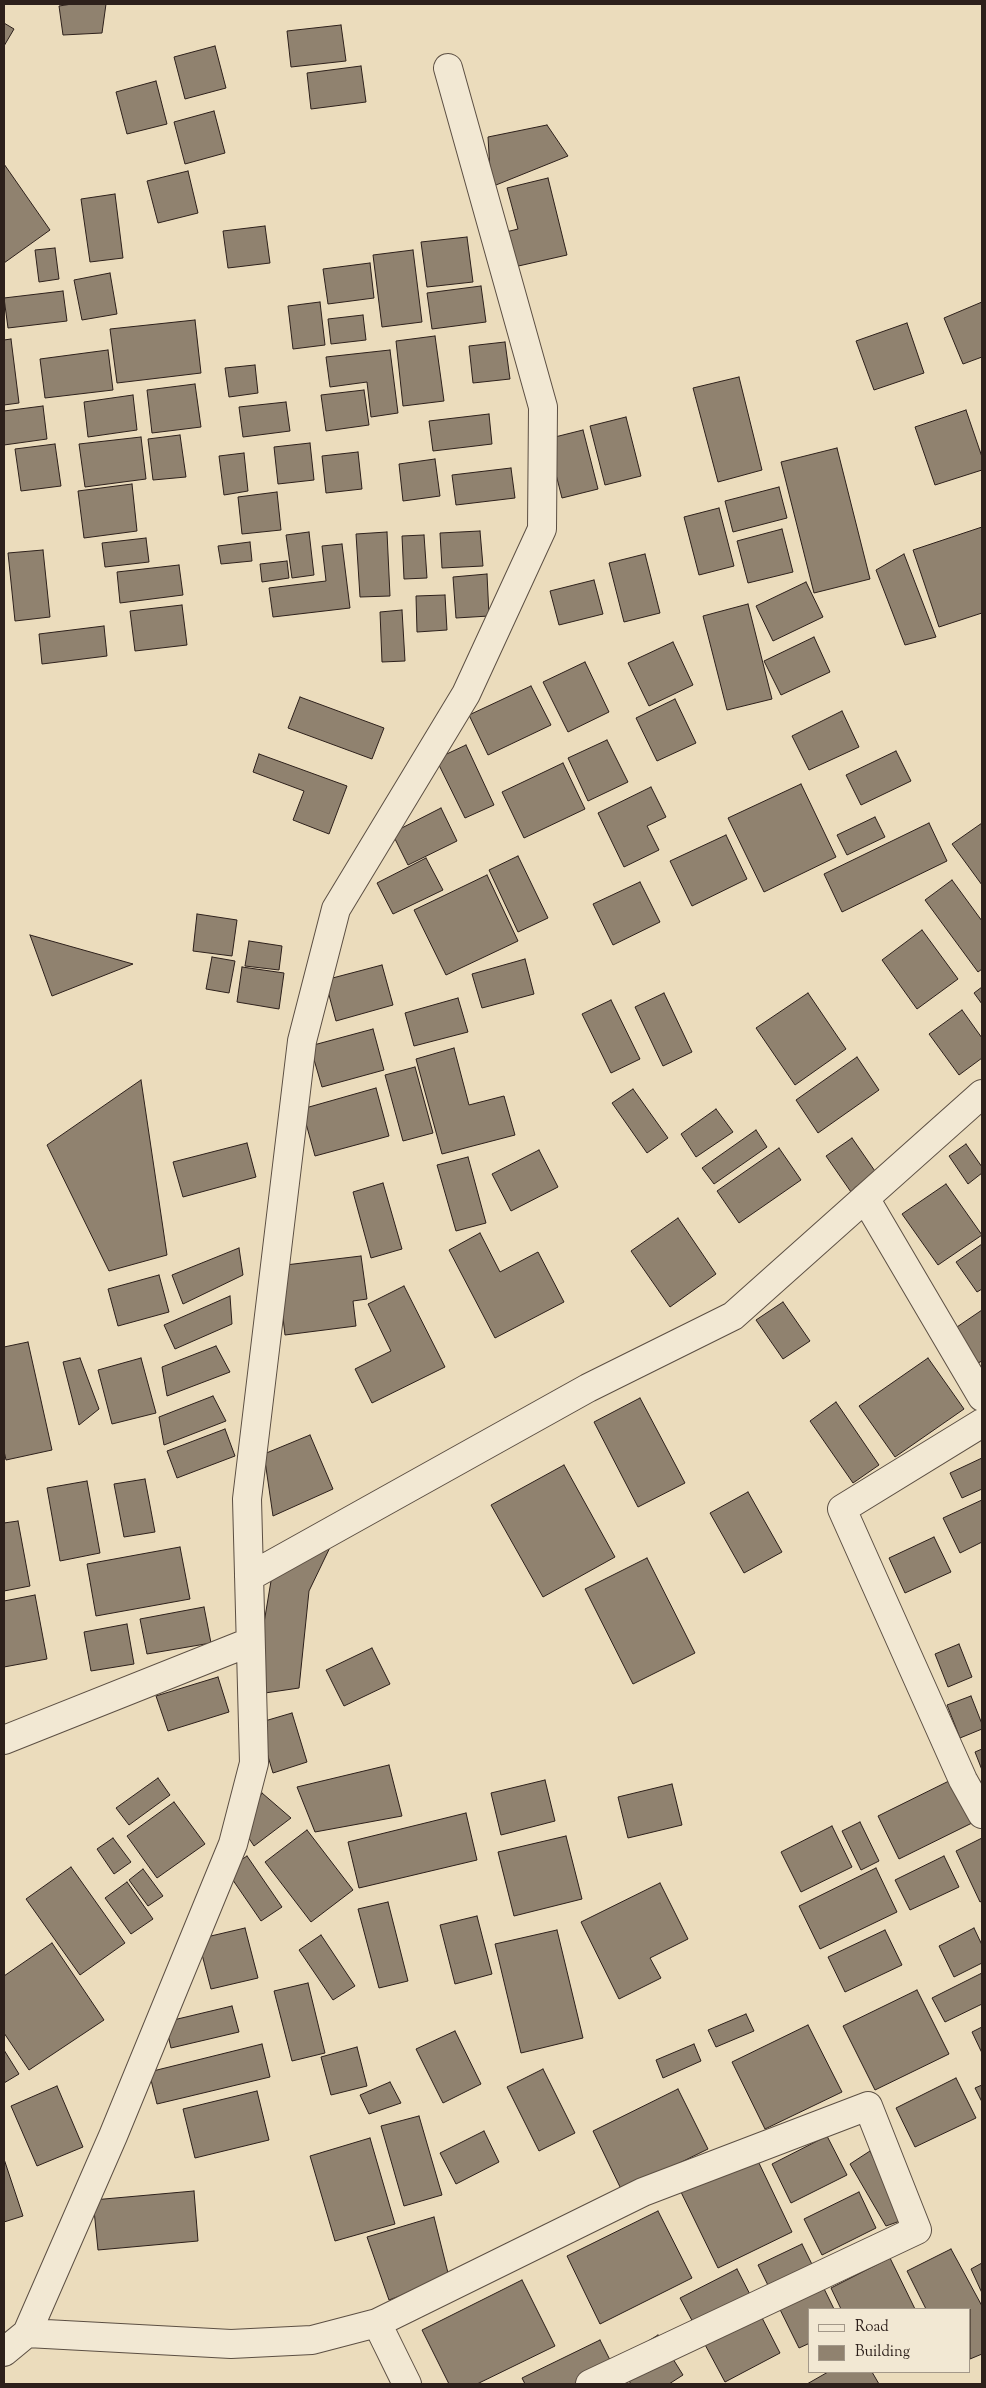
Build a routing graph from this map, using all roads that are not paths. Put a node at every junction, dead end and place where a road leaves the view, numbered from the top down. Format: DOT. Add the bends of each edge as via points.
graph roads {
  1 [pos="448,68"];
  2 [pos="982,1094"];
  3 [pos="865,1198"];
  4 [pos="982,1397"];
  5 [pos="982,1423"];
  6 [pos="248,1577"];
  7 [pos="250,1642"];
  8 [pos="4,1740"];
  9 [pos="982,1814"];
  10 [pos="377,2323"];
  11 [pos="27,2333"];
  12 [pos="4,2352"];
  13 [pos="407,2384"];
  14 [pos="590,2384"];
  1 -- 6 [label="street" via="543,406 542,529 466,694 336,909 302,1041 247,1499"];
  2 -- 3 [label="street"];
  3 -- 4 [label="street"];
  3 -- 6 [label="street" via="733,1316 588,1388"];
  5 -- 9 [label="street" via="842,1509 963,1780"];
  6 -- 7 [label="street"];
  7 -- 8 [label="street"];
  7 -- 11 [label="street" via="254,1763 234,1844"];
  10 -- 11 [label="street" via="312,2340 231,2344"];
  10 -- 13 [label="street"];
  10 -- 14 [label="street" via="643,2192 868,2106 917,2230"];
  11 -- 12 [label="street"];
}
